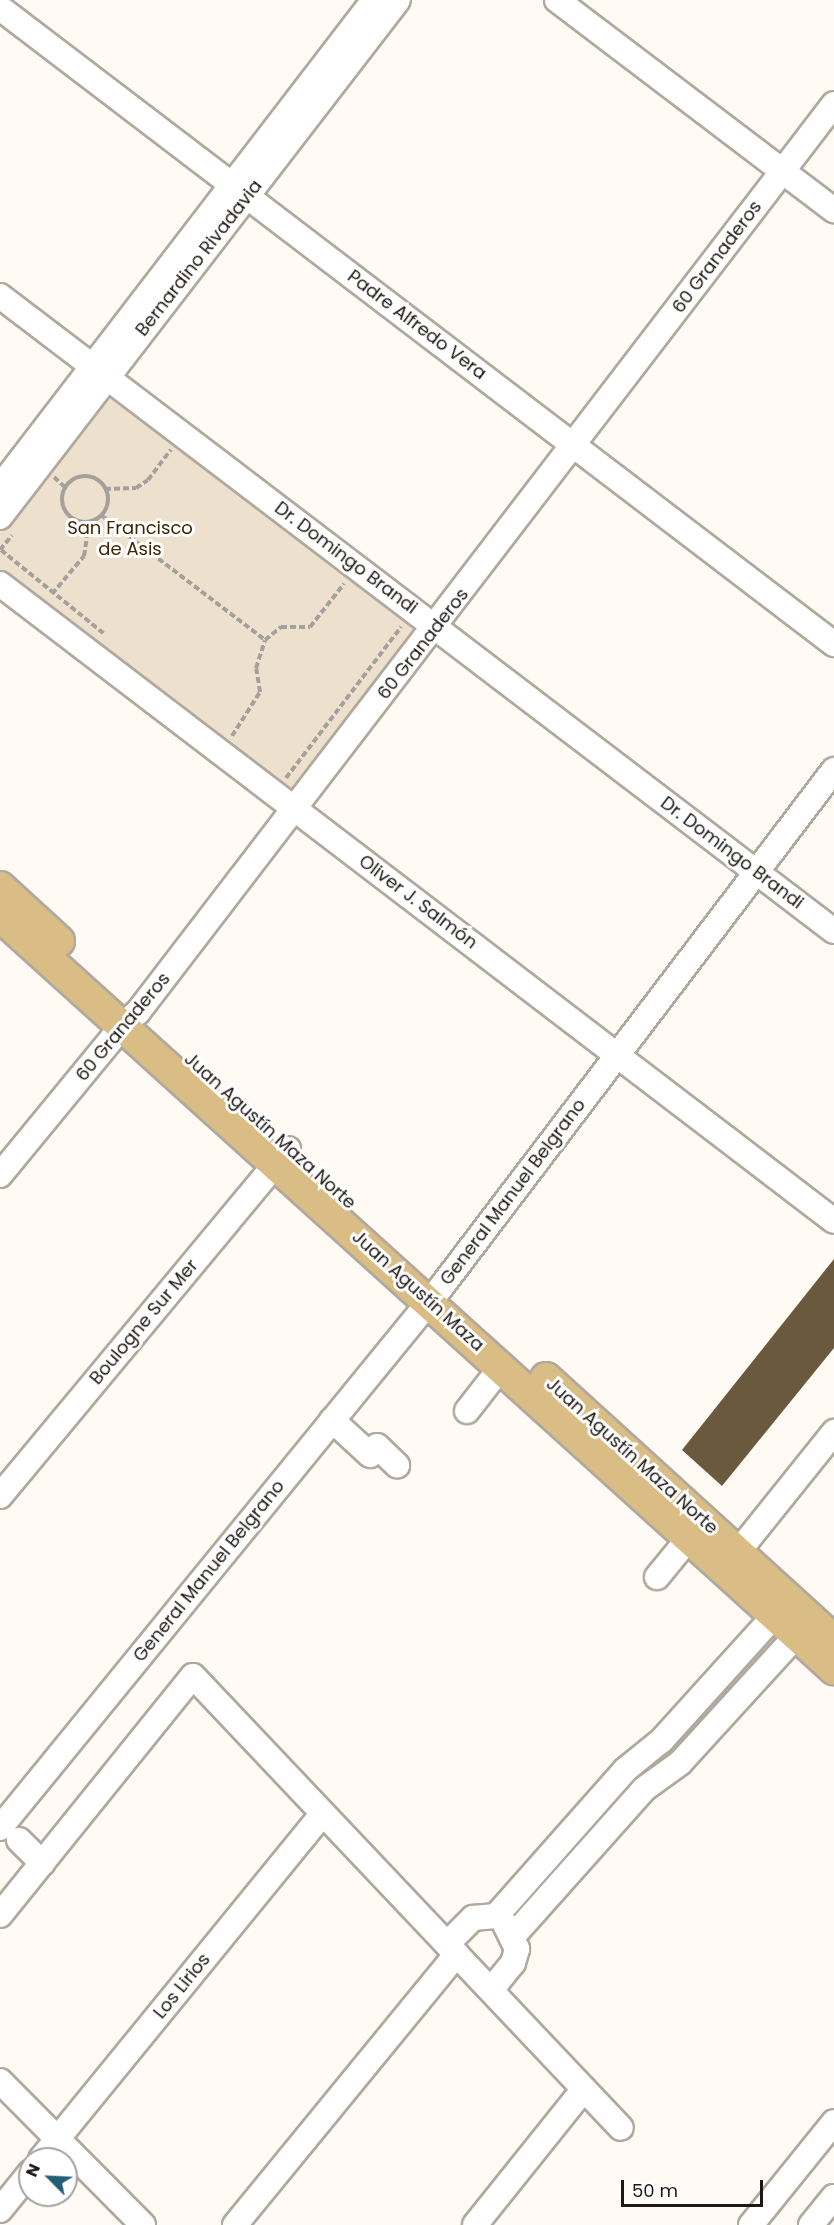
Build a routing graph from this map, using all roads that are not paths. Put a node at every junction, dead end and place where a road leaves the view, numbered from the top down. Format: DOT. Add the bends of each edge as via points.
graph roads {
  1 [pos="374,0"];
  2 [pos="398,0"];
  3 [pos="557,0"];
  4 [pos="0,8"];
  5 [pos="834,104"];
  6 [pos="783,170"];
  7 [pos="240,190"];
  8 [pos="834,210"];
  9 [pos="0,296"];
  10 [pos="100,372"];
  11 [pos="575,446"];
  12 [pos="0,487"];
  13 [pos="8,525"];
  14 [pos="0,585"];
  15 [pos="436,627"];
  16 [pos="834,644"];
  17 [pos="834,770"];
  18 [pos="297,808"];
  19 [pos="757,871"];
  20 [pos="0,887"];
  21 [pos="0,916"];
  22 [pos="834,931"];
  23 [pos="131,1019"];
  24 [pos="618,1055"];
  25 [pos="281,1156"];
  26 [pos="0,1175"];
  27 [pos="834,1221"];
  28 [pos="436,1294"];
  29 [pos="502,1366"];
  30 [pos="467,1412"];
  31 [pos="332,1420"];
  32 [pos="834,1432"];
  33 [pos="397,1465"];
  34 [pos="0,1496"];
  35 [pos="689,1538"];
  36 [pos="738,1552"];
  37 [pos="657,1577"];
  38 [pos="775,1616"];
  39 [pos="796,1636"];
  40 [pos="834,1640"];
  41 [pos="834,1669"];
  42 [pos="323,1813"];
  43 [pos="6,1828"];
  44 [pos="42,1863"];
  45 [pos="0,1915"];
  46 [pos="496,1916"];
  47 [pos="513,1935"];
  48 [pos="452,1949"];
  49 [pos="491,1990"];
  50 [pos="0,2081"];
  51 [pos="584,2089"];
  52 [pos="834,2122"];
  53 [pos="621,2128"];
  54 [pos="57,2139"];
  55 [pos="51,2147"];
  56 [pos="18,2188"];
  57 [pos="834,2197"];
  58 [pos="0,2210"];
  59 [pos="143,2225"];
  60 [pos="235,2225"];
  61 [pos="475,2225"];
  62 [pos="751,2225"];
  63 [pos="811,2225"];
  1 -- 7 [label="street, Bernardino Rivadavia"];
  2 -- 7 [label="street, Bernardino Rivadavia"];
  3 -- 6 [label="street"];
  4 -- 7 [label="street, Padre Alfredo Vera"];
  5 -- 6 [label="street, 60 Granaderos"];
  6 -- 8 [label="street"];
  6 -- 11 [label="street, 60 Granaderos"];
  7 -- 10 [label="street, Bernardino Rivadavia"];
  7 -- 11 [label="street, Padre Alfredo Vera"];
  9 -- 10 [label="street, Dr. Domingo Brandi"];
  10 -- 12 [label="street, Bernardino Rivadavia"];
  10 -- 13 [label="street, Bernardino Rivadavia"];
  10 -- 15 [label="street, Dr. Domingo Brandi"];
  11 -- 15 [label="street, 60 Granaderos"];
  11 -- 16 [label="street, Padre Alfredo Vera"];
  14 -- 18 [label="street, Oliver J. Salmón"];
  15 -- 18 [label="street, 60 Granaderos"];
  15 -- 19 [label="street, Dr. Domingo Brandi"];
  17 -- 19 [label="street, General Manuel Belgrano"];
  18 -- 23 [label="street, 60 Granaderos"];
  18 -- 24 [label="street, Oliver J. Salmón"];
  19 -- 22 [label="street, Dr. Domingo Brandi"];
  19 -- 24 [label="street, General Manuel Belgrano"];
  20 -- 23 [label="main road, Juan Agustín Maza Norte"];
  21 -- 23 [label="main road"];
  23 -- 25 [label="main road, Juan Agustín Maza Norte"];
  23 -- 26 [label="street, 60 Granaderos"];
  24 -- 27 [label="street, Oliver J. Salmón"];
  24 -- 28 [label="street, General Manuel Belgrano"];
  25 -- 28 [label="main road, Juan Agustín Maza Norte"];
  25 -- 34 [label="street, Boulogne Sur Mer"];
  28 -- 29 [label="main road, Juan Agustín Maza"];
  28 -- 31 [label="street, General Manuel Belgrano"];
  28 -- 36 [label="main road, Juan Agustín Maza Norte"];
  29 -- 30 [label="street"];
  29 -- 35 [label="main road, Juan Agustín Maza"];
  31 -- 33 [label="street"];
  31 -- 43 [label="street, General Manuel Belgrano"];
  32 -- 36 [label="street"];
  35 -- 37 [label="street"];
  35 -- 38 [label="main road, Juan Agustín Maza"];
  36 -- 40 [label="main road, Juan Agustín Maza Norte"];
  38 -- 39 [label="main road, Juan Agustín Maza"];
  38 -- 46 [label="street" via="662,1740 625,1770"];
  39 -- 41 [label="main road, Juan Agustín Maza"];
  39 -- 47 [label="street" via="680,1763 644,1789"];
  42 -- 44 [label="street" via="193,1676"];
  42 -- 48 [label="street"];
  42 -- 54 [label="street, Los Lirios"];
  43 -- 44 [label="street"];
  44 -- 45 [label="street"];
  46 -- 47 [label="street"];
  46 -- 48 [label="street" via="473,1918"];
  47 -- 49 [label="street" via="517,1949 513,1963"];
  48 -- 49 [label="street"];
  48 -- 60 [label="street"];
  49 -- 51 [label="street"];
  50 -- 54 [label="street"];
  51 -- 53 [label="street"];
  51 -- 61 [label="street"];
  52 -- 62 [label="street"];
  54 -- 55 [label="street, Los Lirios"];
  54 -- 59 [label="street"];
  56 -- 58 [label="street"];
  57 -- 63 [label="street"];
}
